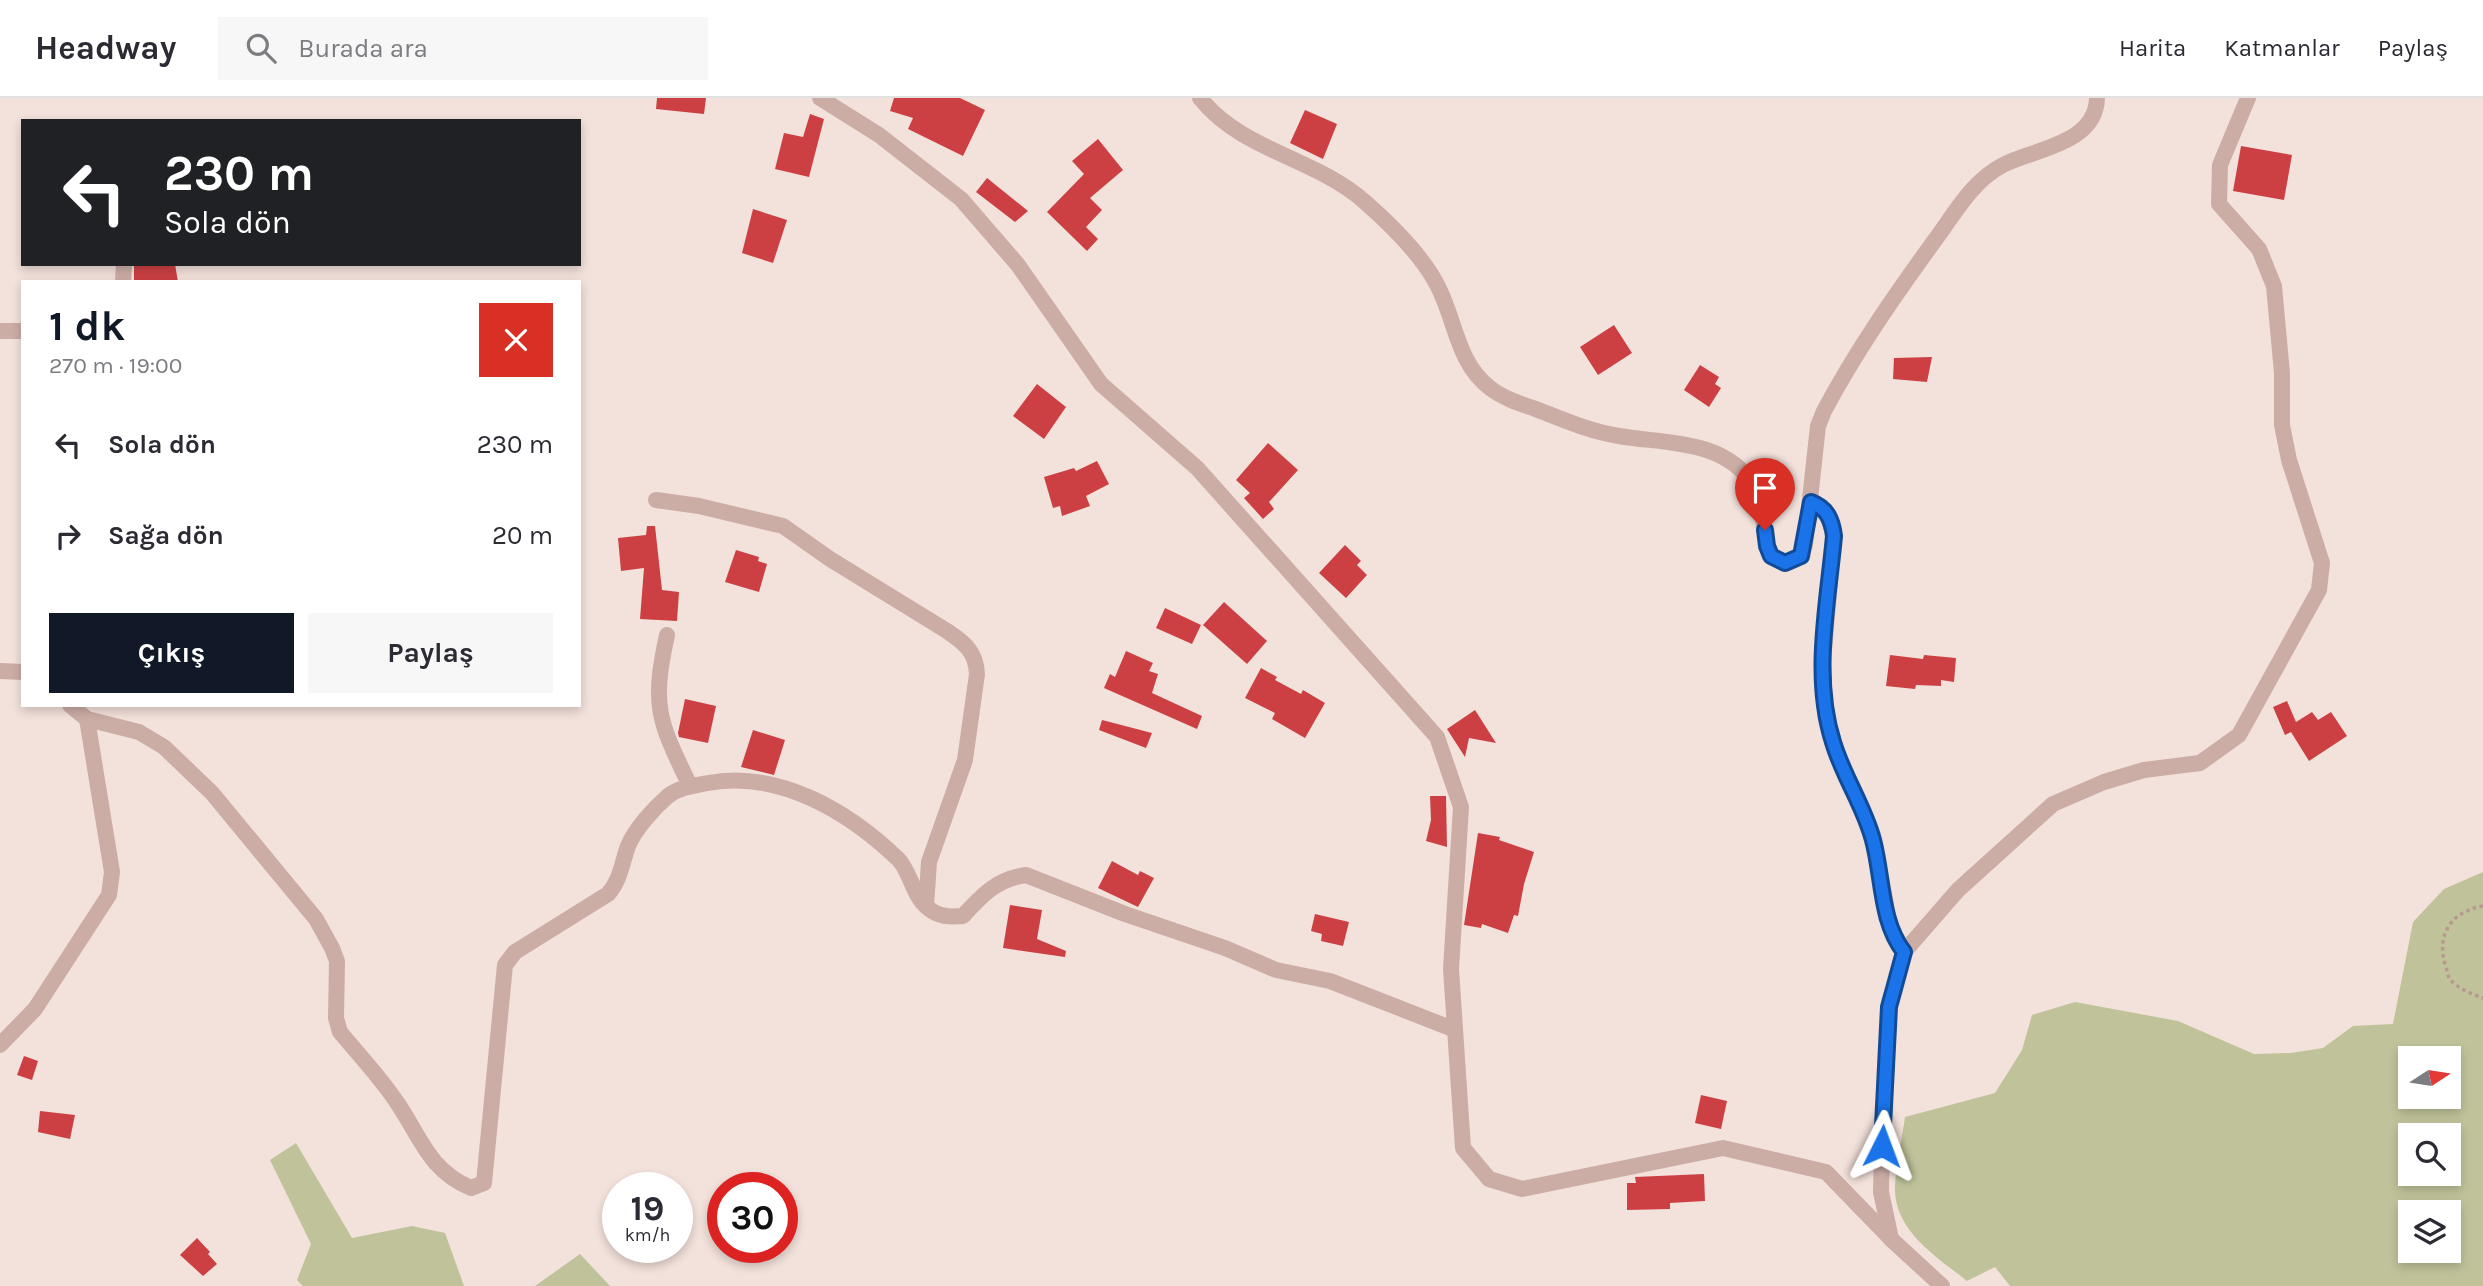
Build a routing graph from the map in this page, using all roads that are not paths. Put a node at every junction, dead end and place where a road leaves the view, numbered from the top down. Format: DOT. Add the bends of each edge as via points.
graph roads {
  1 [pos="820,98"];
  2 [pos="1200,98"];
  3 [pos="2097,98"];
  4 [pos="2248,98"];
  5 [pos="0,331"];
  6 [pos="21,331"];
  7 [pos="656,500"];
  8 [pos="1811,502"];
  9 [pos="667,635"];
  10 [pos="0,671"];
  11 [pos="21,672"];
  12 [pos="72,707"];
  13 [pos="87,719"];
  14 [pos="690,786"];
  15 [pos="926,908"];
  16 [pos="1904,952"];
  17 [pos="1453,1029"];
  18 [pos="0,1045"];
  19 [pos="1892,1240"];
  20 [pos="1942,1286"];
  1 -- 17 [label="street" via="879,135 961,199 1018,265 1101,384 1197,468 1437,737 1461,807 1451,969"];
  2 -- 8 [label="street" via="1238,133 1364,201 1425,266 1441,293 1468,364 1503,397 1589,430 1688,444 1726,460 1753,484 1764,513 1767,546 1777,561 1785,563 1801,556"];
  3 -- 8 [label="street" via="2091,119 2069,139 1999,167 1974,187 1898,290 1824,411 1818,426"];
  4 -- 16 [label="street" via="2220,165 2219,204 2259,249 2274,286 2282,373 2281,425 2322,563 2319,590 2239,735 2200,763 2144,770 2053,804 1958,890"];
  5 -- 6 [label="street"];
  7 -- 15 [label="street" via="783,526 947,631 972,652 977,674 965,760 929,862"];
  8 -- 16 [label="street" via="1826,511 1834,536 1822,673 1826,719 1867,822 1889,921"];
  9 -- 14 [label="street" via="657,703 660,721"];
  10 -- 11 [label="street"];
  12 -- 13 [label="street"];
  13 -- 14 [label="street" via="139,732 164,747 212,793 316,919 337,961 336,1026 397,1102 425,1152 442,1171 471,1188 484,1183 505,965 515,952 608,894 629,843 641,827 668,797"];
  13 -- 18 [label="street" via="112,872 109,895 35,1009"];
  14 -- 15 [label="street" via="725,780 762,783 812,798 855,821 901,862"];
  15 -- 17 [label="street" via="945,917 962,916 986,891 1008,877 1026,875 1276,970 1330,981"];
  16 -- 19 [label="street" via="1889,1007 1882,1146 1881,1192"];
  17 -- 19 [label="street" via="1463,1148 1489,1179 1522,1189 1723,1148 1826,1172"];
  19 -- 20 [label="street"];
}
